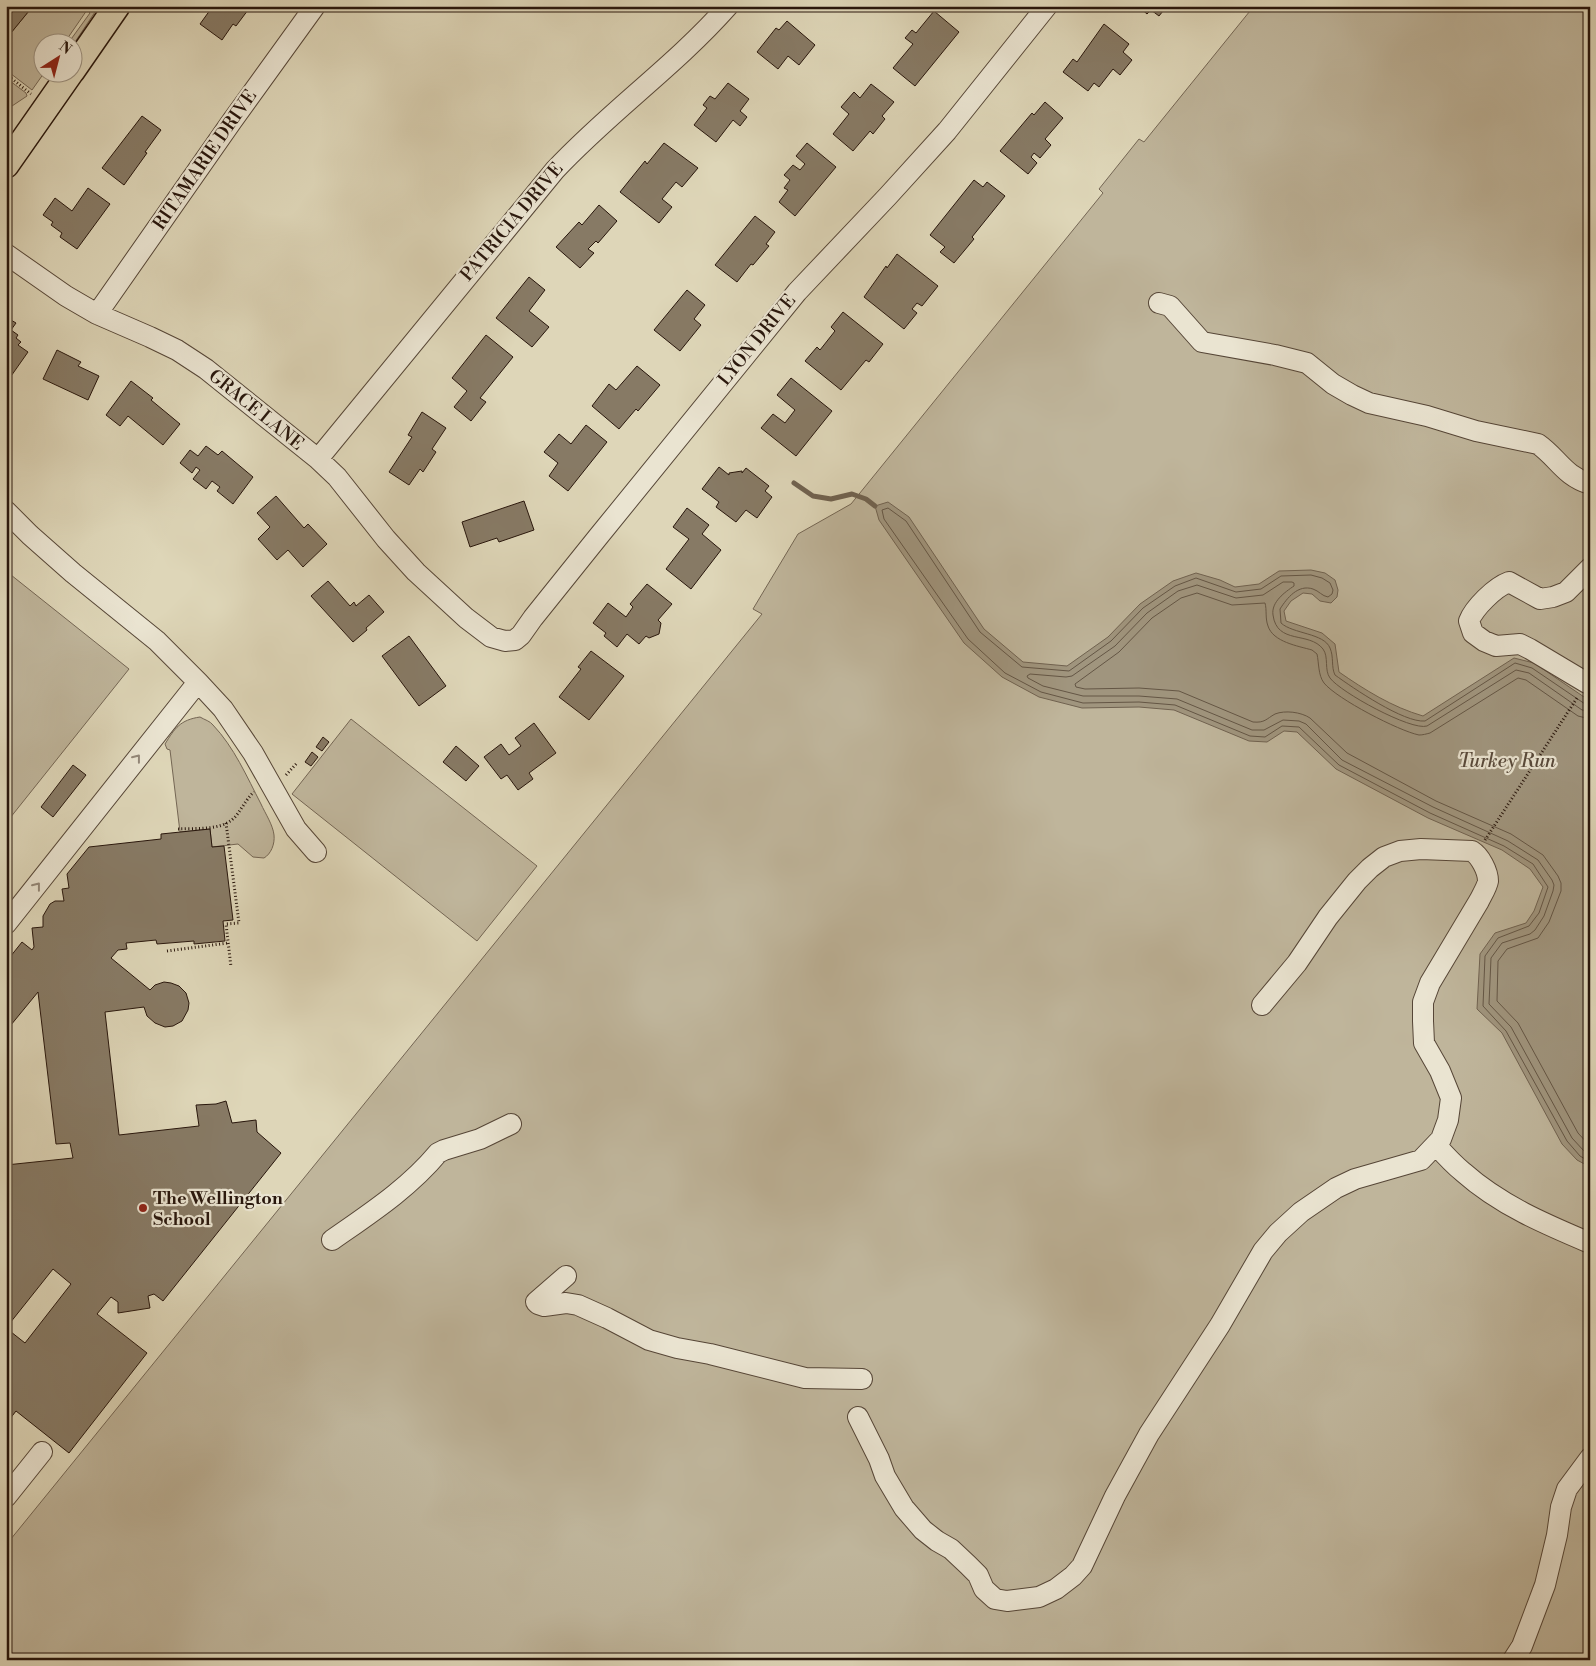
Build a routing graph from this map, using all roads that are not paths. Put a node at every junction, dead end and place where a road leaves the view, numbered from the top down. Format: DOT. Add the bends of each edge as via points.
graph roads {
  1 [pos="117,6"];
  2 [pos="315,6"];
  3 [pos="728,6"];
  4 [pos="1047,6"];
  5 [pos="82,57"];
  6 [pos="65,82"];
  7 [pos="6,165"];
  8 [pos="6,254"];
  9 [pos="1159,303"];
  10 [pos="97,314"];
  11 [pos="318,459"];
  12 [pos="1590,484"];
  13 [pos="6,511"];
  14 [pos="1590,568"];
  15 [pos="466,618"];
  16 [pos="198,682"];
  17 [pos="1588,682"];
  18 [pos="316,852"];
  19 [pos="6,924"];
  20 [pos="1262,1005"];
  21 [pos="511,1124"];
  22 [pos="1436,1145"];
  23 [pos="332,1240"];
  24 [pos="1590,1243"];
  25 [pos="566,1276"];
  26 [pos="862,1379"];
  27 [pos="858,1418"];
  28 [pos="42,1452"];
  29 [pos="1590,1458"];
  30 [pos="6,1497"];
  31 [pos="1513,1660"];
  1 -- 5 [label="main road"];
  2 -- 10 [label="street, RITAMARIE DRIVE"];
  3 -- 11 [label="street, PATRICIA DRIVE" via="554,170"];
  4 -- 15 [label="street, LYON DRIVE" via="947,131 797,292 521,635 515,640 505,641 491,637"];
  6 -- 7 [label="main road"];
  8 -- 10 [label="street, GRACE LANE"];
  9 -- 12 [label="street" via="1170,306 1202,342 1308,364 1333,384 1369,403 1538,444 1566,472"];
  10 -- 11 [label="street, GRACE LANE" via="177,350"];
  11 -- 15 [label="street, GRACE LANE" via="337,477 416,572"];
  13 -- 16 [label="street" via="73,573 158,641"];
  14 -- 17 [label="street" via="1566,592 1553,597 1540,599 1508,582 1473,611 1469,621 1473,633 1484,641 1496,646 1520,644"];
  16 -- 18 [label="street" via="223,709 253,753 296,829"];
  19 -- 16 [label="street, one-way"];
  20 -- 22 [label="street" via="1357,881 1384,858 1400,851 1421,850 1472,851 1476,854 1488,880 1486,887 1430,983 1423,1002 1424,1043 1450,1098 1445,1130"];
  21 -- 23 [label="street" via="438,1153 406,1186"];
  22 -- 24 [label="street" via="1463,1173 1507,1204"];
  22 -- 27 [label="street" via="1421,1160 1354,1179 1336,1188 1278,1233 1149,1434 1111,1503 1082,1566 1056,1589 1039,1598 995,1599 984,1590 978,1575 968,1565 923,1530 894,1494"];
  25 -- 26 [label="street" via="536,1302 544,1306 578,1305 649,1340 787,1374 818,1379"];
  28 -- 30 [label="street"];
  29 -- 31 [label="street" via="1567,1489 1545,1585 1522,1646"];
}
